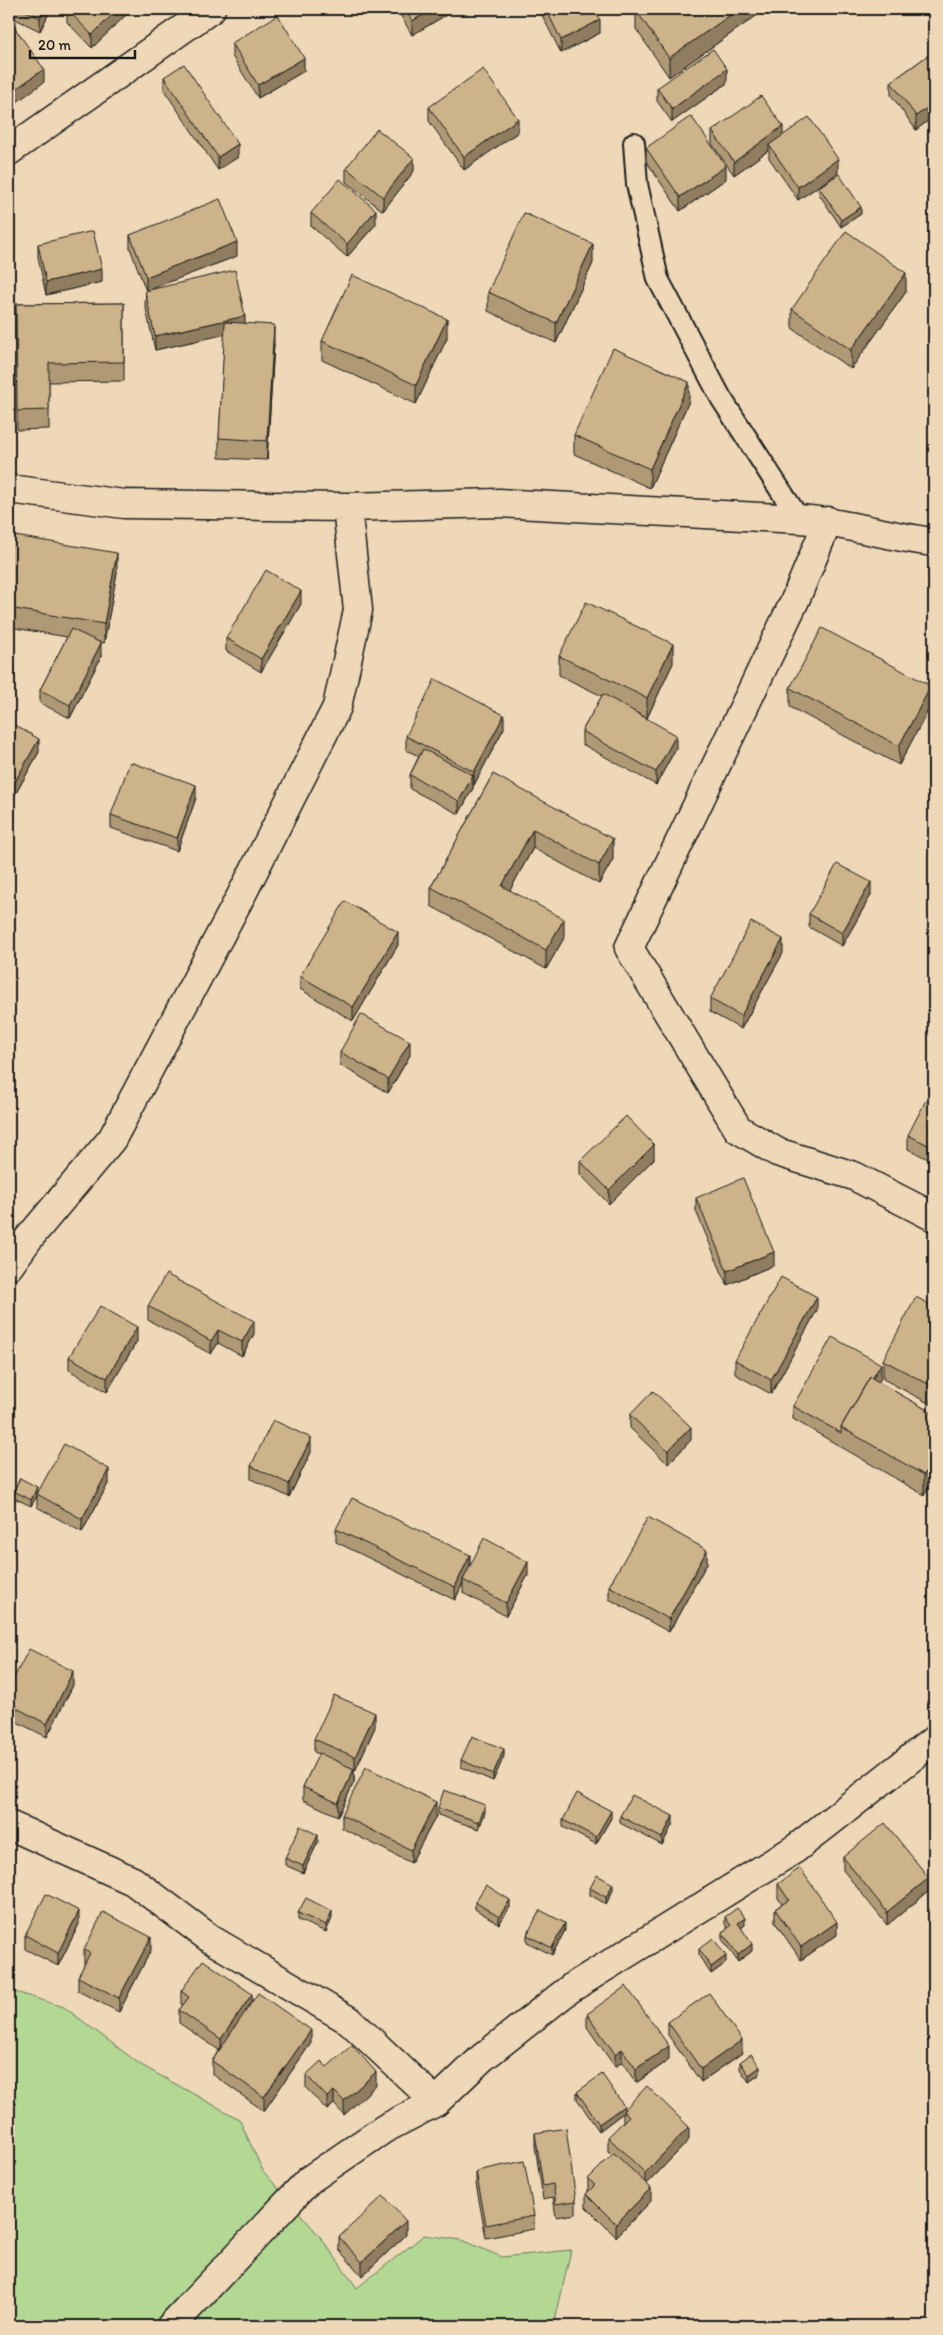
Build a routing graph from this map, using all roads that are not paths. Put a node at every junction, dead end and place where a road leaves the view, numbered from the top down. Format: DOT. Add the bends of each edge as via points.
graph roads {
  1 [pos="211,9"];
  2 [pos="634,143"];
  3 [pos="9,151"];
  4 [pos="9,489"];
  5 [pos="347,507"];
  6 [pos="799,519"];
  7 [pos="828,521"];
  8 [pos="934,542"];
  9 [pos="934,1217"];
  10 [pos="9,1266"];
  11 [pos="934,1740"];
  12 [pos="9,1825"];
  13 [pos="436,2102"];
  14 [pos="171,2326"];
  1 -- 3 [label="street"];
  2 -- 6 [label="lane" via="637,184 658,279 721,398"];
  4 -- 5 [label="street" via="124,504"];
  5 -- 6 [label="street" via="499,503"];
  5 -- 10 [label="street" via="358,610 337,707 112,1139 28,1238"];
  6 -- 7 [label="street"];
  7 -- 8 [label="street"];
  7 -- 9 [label="street" via="796,598 629,948 738,1129 777,1152 854,1176"];
  11 -- 13 [label="street" via="795,1849 571,1988 482,2058"];
  12 -- 13 [label="street" via="134,1881 212,1940 350,2021"];
  13 -- 14 [label="street" via="384,2129 309,2180"];
}
